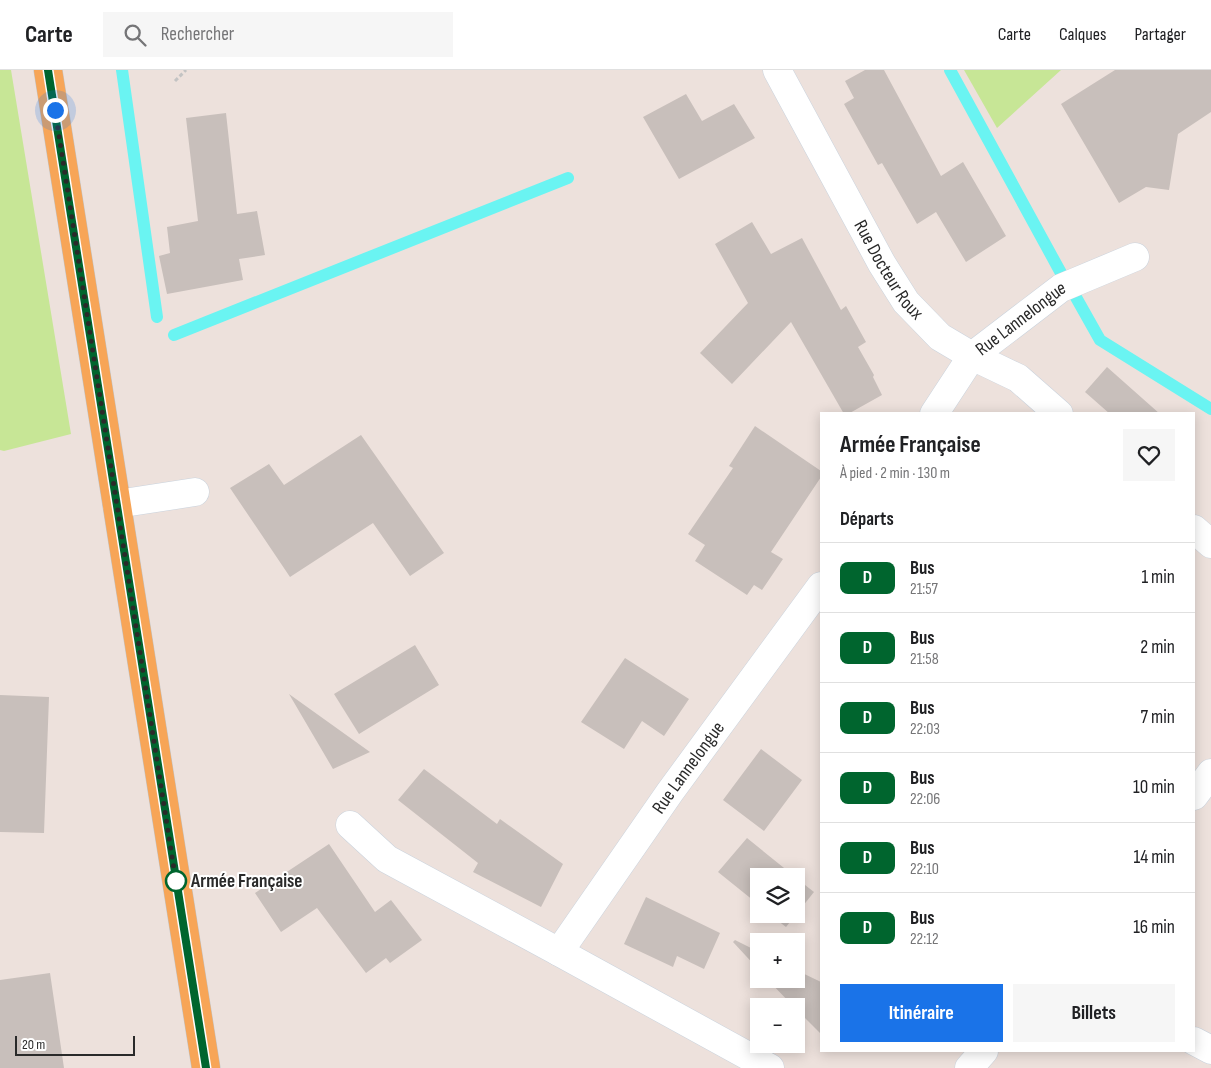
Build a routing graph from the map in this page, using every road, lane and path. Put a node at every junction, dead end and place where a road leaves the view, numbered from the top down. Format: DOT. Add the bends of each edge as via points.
graph roads {
  1 [pos="48,70"];
  2 [pos="186,70"];
  3 [pos="777,70"];
  4 [pos="175,81"];
  5 [pos="1135,256"];
  6 [pos="972,356"];
  7 [pos="935,412"];
  8 [pos="1057,412"];
  9 [pos="195,492"];
  10 [pos="117,504"];
  11 [pos="1195,530"];
  12 [pos="1211,544"];
  13 [pos="820,587"];
  14 [pos="350,825"];
  15 [pos="559,952"];
  16 [pos="1195,1042"];
  17 [pos="1211,1050"];
  18 [pos="983,1052"];
  19 [pos="206,1068"];
  20 [pos="770,1068"];
  21 [pos="969,1068"];
  1 -- 10 [label="main road"];
  2 -- 4 [label="path"];
  3 -- 6 [label="street, Rue Docteur Roux" via="882,264 906,302 940,337"];
  5 -- 6 [label="street, Rue Lannelongue" via="1061,288"];
  6 -- 7 [label="street, Rue Lannelongue"];
  6 -- 8 [label="street, Rue Docteur Roux" via="1018,378"];
  9 -- 10 [label="street"];
  10 -- 19 [label="main road"];
  11 -- 12 [label="street"];
  13 -- 15 [label="street, Rue Lannelongue" via="670,792"];
  14 -- 15 [label="street" via="387,859"];
  15 -- 20 [label="street"];
  16 -- 17 [label="street"];
  18 -- 21 [label="street"];
}
